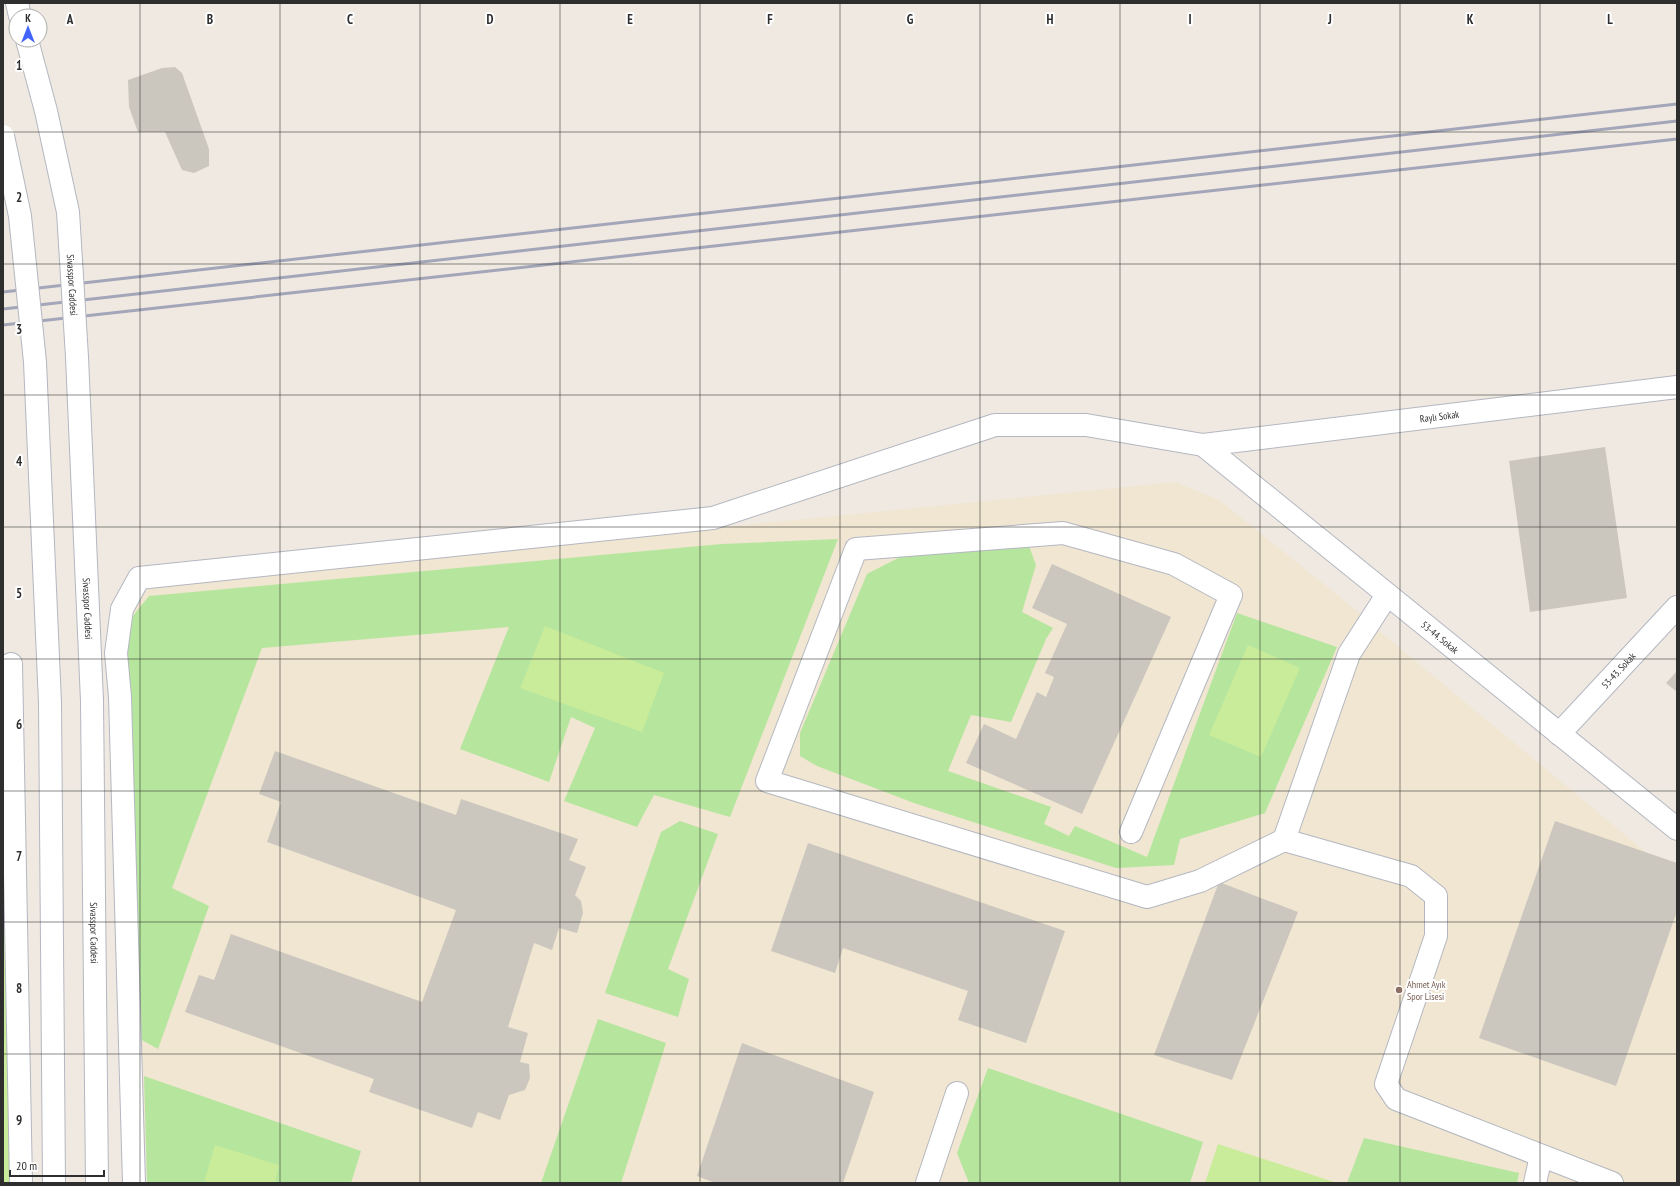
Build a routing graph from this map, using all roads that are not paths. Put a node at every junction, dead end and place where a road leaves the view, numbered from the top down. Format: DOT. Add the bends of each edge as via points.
graph roads {
  1 [pos="29,48"];
  2 [pos="3,136"];
  3 [pos="1677,387"];
  4 [pos="1203,445"];
  5 [pos="1387,595"];
  6 [pos="1677,607"];
  7 [pos="11,664"];
  8 [pos="1559,734"];
  9 [pos="1677,829"];
  10 [pos="1131,832"];
  11 [pos="1284,840"];
  12 [pos="957,1093"];
  13 [pos="1541,1156"];
  14 [pos="21,1183"];
  15 [pos="54,1183"];
  16 [pos="97,1183"];
  17 [pos="134,1183"];
  18 [pos="927,1183"];
  19 [pos="1535,1183"];
  20 [pos="1612,1183"];
  1 -- 16 [label="street, Sivasspor Caddesi, bridge" via="68,212 92,701"];
  2 -- 15 [label="street, bridge" via="20,216 35,362 50,703"];
  3 -- 4 [label="street, Raylı Sokak"];
  4 -- 5 [label="street, 53-44. Sokak"];
  4 -- 17 [label="street" via="1086,425 995,425 713,518 139,578 122,609 116,653 120,696"];
  5 -- 8 [label="street, 53-44. Sokak"];
  5 -- 11 [label="street" via="1349,654"];
  6 -- 8 [label="street, 53-43. Sokak"];
  7 -- 14 [label="street"];
  8 -- 9 [label="street, 53-44. Sokak"];
  10 -- 11 [label="street" via="1231,595 1174,564 1063,533 856,549 767,781 1148,897 1200,881"];
  11 -- 13 [label="street" via="1410,876 1436,896 1436,936 1386,1084 1396,1099"];
  12 -- 18 [label="street"];
  13 -- 19 [label="street"];
  13 -- 20 [label="street"];
}
